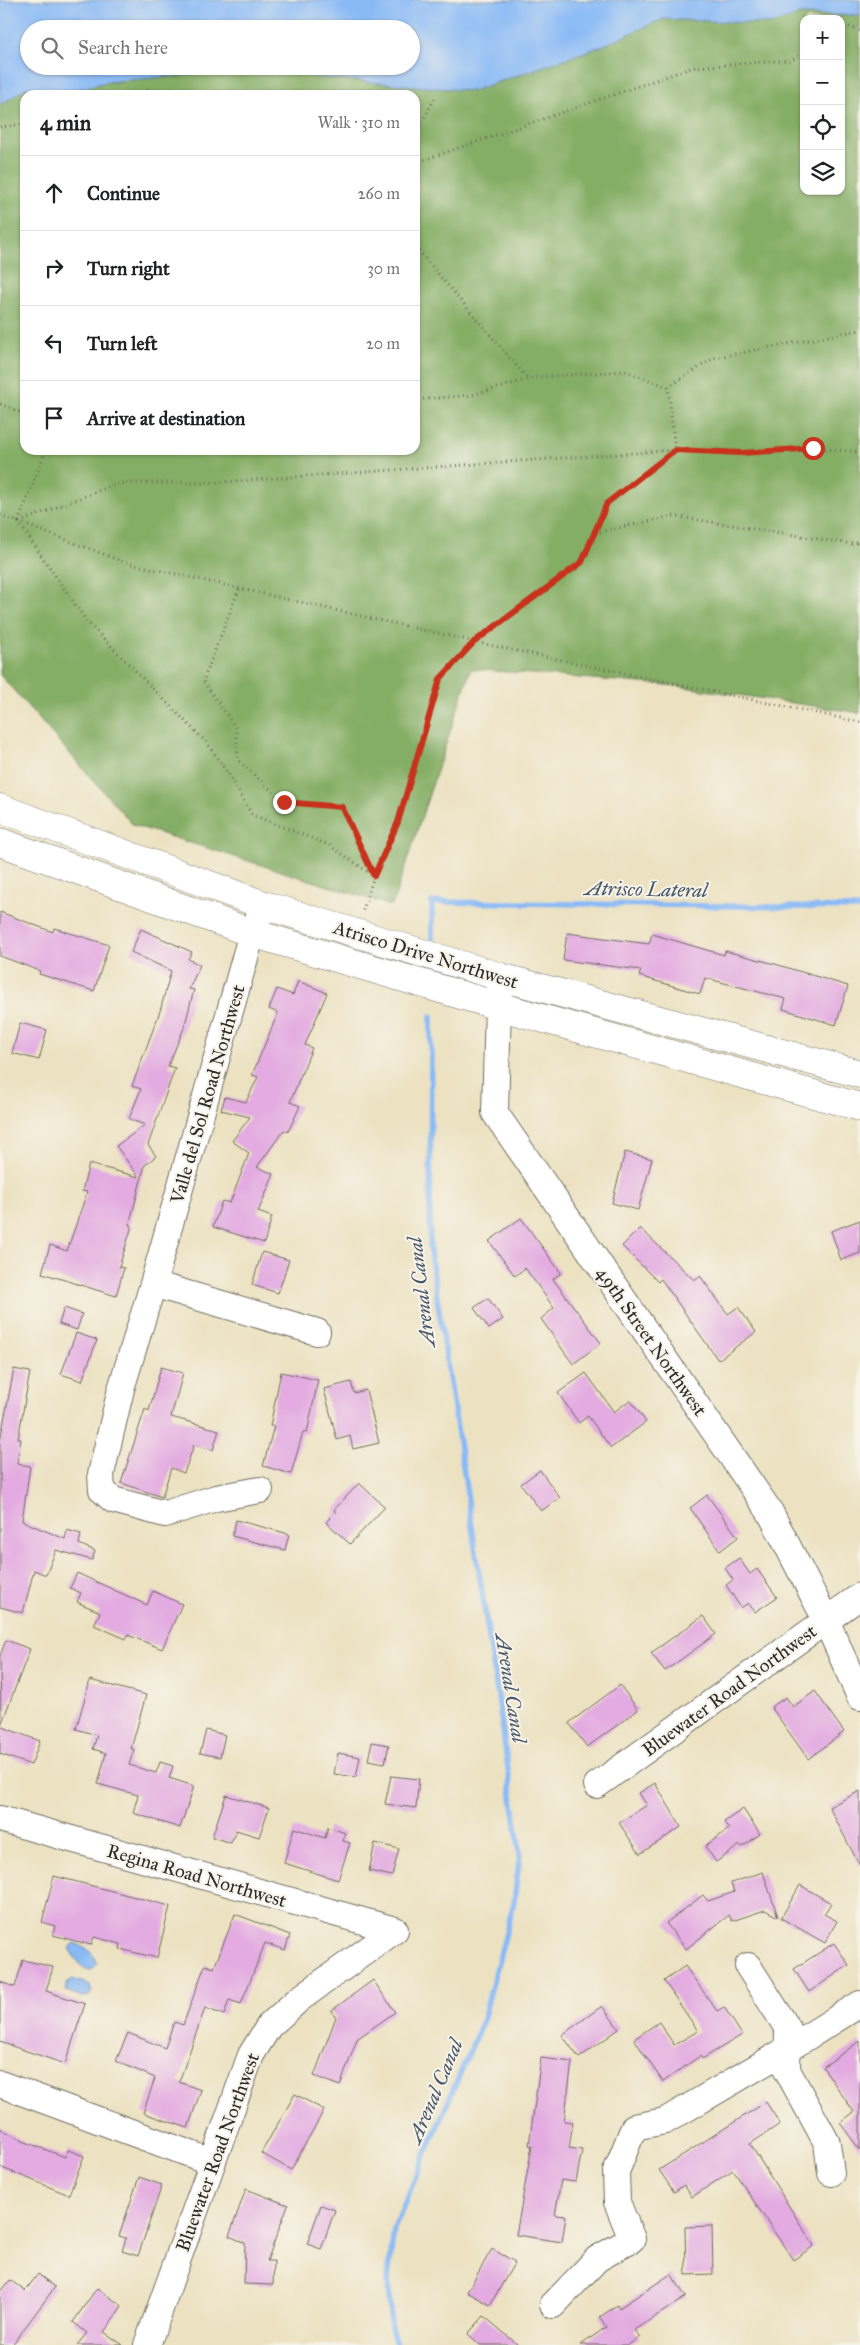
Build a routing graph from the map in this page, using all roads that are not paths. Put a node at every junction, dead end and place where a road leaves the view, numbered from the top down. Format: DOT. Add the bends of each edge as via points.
graph roads {
  1 [pos="0,808"];
  2 [pos="0,842"];
  3 [pos="264,905"];
  4 [pos="252,934"];
  5 [pos="501,977"];
  6 [pos="498,1006"];
  7 [pos="860,1074"];
  8 [pos="860,1107"];
  9 [pos="153,1284"];
  10 [pos="317,1332"];
  11 [pos="260,1490"];
  12 [pos="860,1596"];
  13 [pos="826,1620"];
  14 [pos="860,1697"];
  15 [pos="598,1785"];
  16 [pos="0,1819"];
  17 [pos="395,1930"];
  18 [pos="748,1966"];
  19 [pos="860,2004"];
  20 [pos="788,2049"];
  21 [pos="0,2084"];
  22 [pos="212,2162"];
  23 [pos="831,2173"];
  24 [pos="553,2305"];
  25 [pos="147,2345"];
  1 -- 3 [label="main road, Atrisco Drive Northwest"];
  2 -- 4 [label="main road, Atrisco Drive Northwest"];
  3 -- 4 [label="street, Valle del Sol Road Northwest"];
  3 -- 5 [label="main road, Atrisco Drive Northwest"];
  4 -- 6 [label="main road, Atrisco Drive Northwest"];
  4 -- 9 [label="street, Valle del Sol Road Northwest"];
  5 -- 6 [label="street, 49th Street Northwest"];
  5 -- 7 [label="main road, Atrisco Drive Northwest"];
  6 -- 8 [label="main road, Atrisco Drive Northwest"];
  6 -- 13 [label="street, 49th Street Northwest" via="495,1113 770,1512"];
  9 -- 10 [label="street"];
  9 -- 11 [label="street, Valle del Sol Road Northwest" via="121,1388 101,1474 102,1490 113,1500 165,1514 216,1498"];
  12 -- 13 [label="street, Bluewater Road Northwest"];
  13 -- 14 [label="street, 49th Street Northwest"];
  13 -- 15 [label="street, Bluewater Road Northwest"];
  16 -- 17 [label="street, Regina Road Northwest"];
  17 -- 22 [label="street, Bluewater Road Northwest" via="298,2000 269,2026 251,2055"];
  18 -- 20 [label="street" via="788,2029"];
  19 -- 20 [label="street"];
  20 -- 23 [label="street" via="787,2070 827,2143"];
  20 -- 24 [label="street" via="665,2121 634,2127 616,2172 617,2202 632,2239 597,2259"];
  21 -- 22 [label="street"];
  22 -- 25 [label="street, Bluewater Road Northwest"];
}
